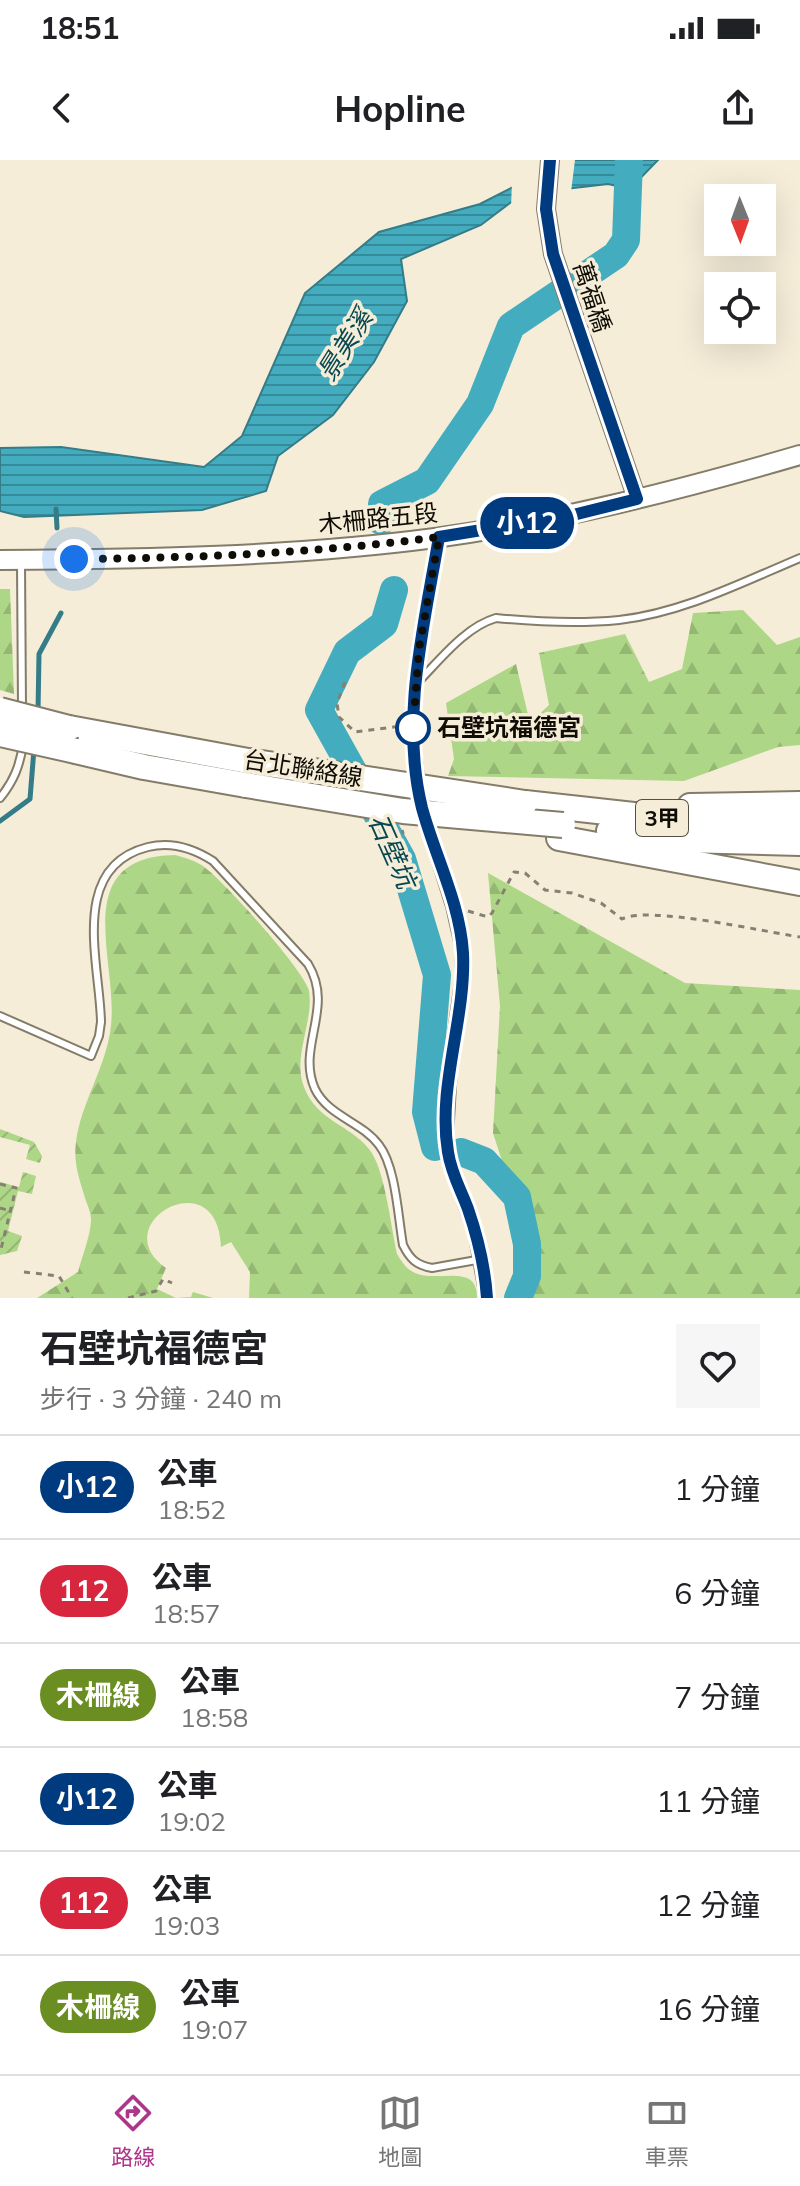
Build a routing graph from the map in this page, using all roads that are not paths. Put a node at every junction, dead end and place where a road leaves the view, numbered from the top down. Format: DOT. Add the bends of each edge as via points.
graph roads {
  1 [pos="550,160"];
  2 [pos="800,455"];
  3 [pos="637,499"];
  4 [pos="439,537"];
  5 [pos="800,558"];
  6 [pos="0,560"];
  7 [pos="21,560"];
  8 [pos="416,684"];
  9 [pos="0,710"];
  10 [pos="0,734"];
  11 [pos="247,773"];
  12 [pos="0,798"];
  13 [pos="800,804"];
  14 [pos="562,824"];
  15 [pos="800,824"];
  16 [pos="800,843"];
  17 [pos="800,883"];
  18 [pos="0,1016"];
  19 [pos="482,1259"];
  20 [pos="487,1298"];
  1 -- 3 [label="street, 萬福橋" via="546,209 553,254"];
  2 -- 3 [label="main road, 木柵路五段"];
  3 -- 4 [label="main road, 木柵路五段"];
  4 -- 7 [label="main road, 木柵路五段" via="251,555"];
  4 -- 8 [label="street"];
  5 -- 8 [label="lane" via="673,608 621,619 488,620 465,635"];
  6 -- 7 [label="main road, 木柵路五段"];
  7 -- 12 [label="lane" via="23,744 20,764"];
  8 -- 19 [label="street" via="414,755 422,808 462,946 446,1137"];
  9 -- 11 [label="highway, 台北聯絡線 / 3甲, bridge"];
  10 -- 11 [label="highway, 台北聯絡線 / 3甲, bridge" via="144,767"];
  11 -- 14 [label="highway, 台北聯絡線 / 3甲, bridge" via="525,803"];
  11 -- 14 [label="highway, 台北聯絡線 / 3甲, bridge" via="403,822"];
  13 -- 14 [label="highway"];
  14 -- 15 [label="highway, 台北聯絡線 / 3甲"];
  14 -- 16 [label="highway, 台北聯絡線 / 3甲" via="682,840"];
  14 -- 17 [label="highway" via="698,862"];
  18 -- 19 [label="lane" via="91,1056 101,1022 93,919 102,884 138,849 180,845 199,851 316,977 319,1008 310,1073 327,1106 379,1145 390,1170 409,1256 432,1268"];
  19 -- 20 [label="street"];
}
